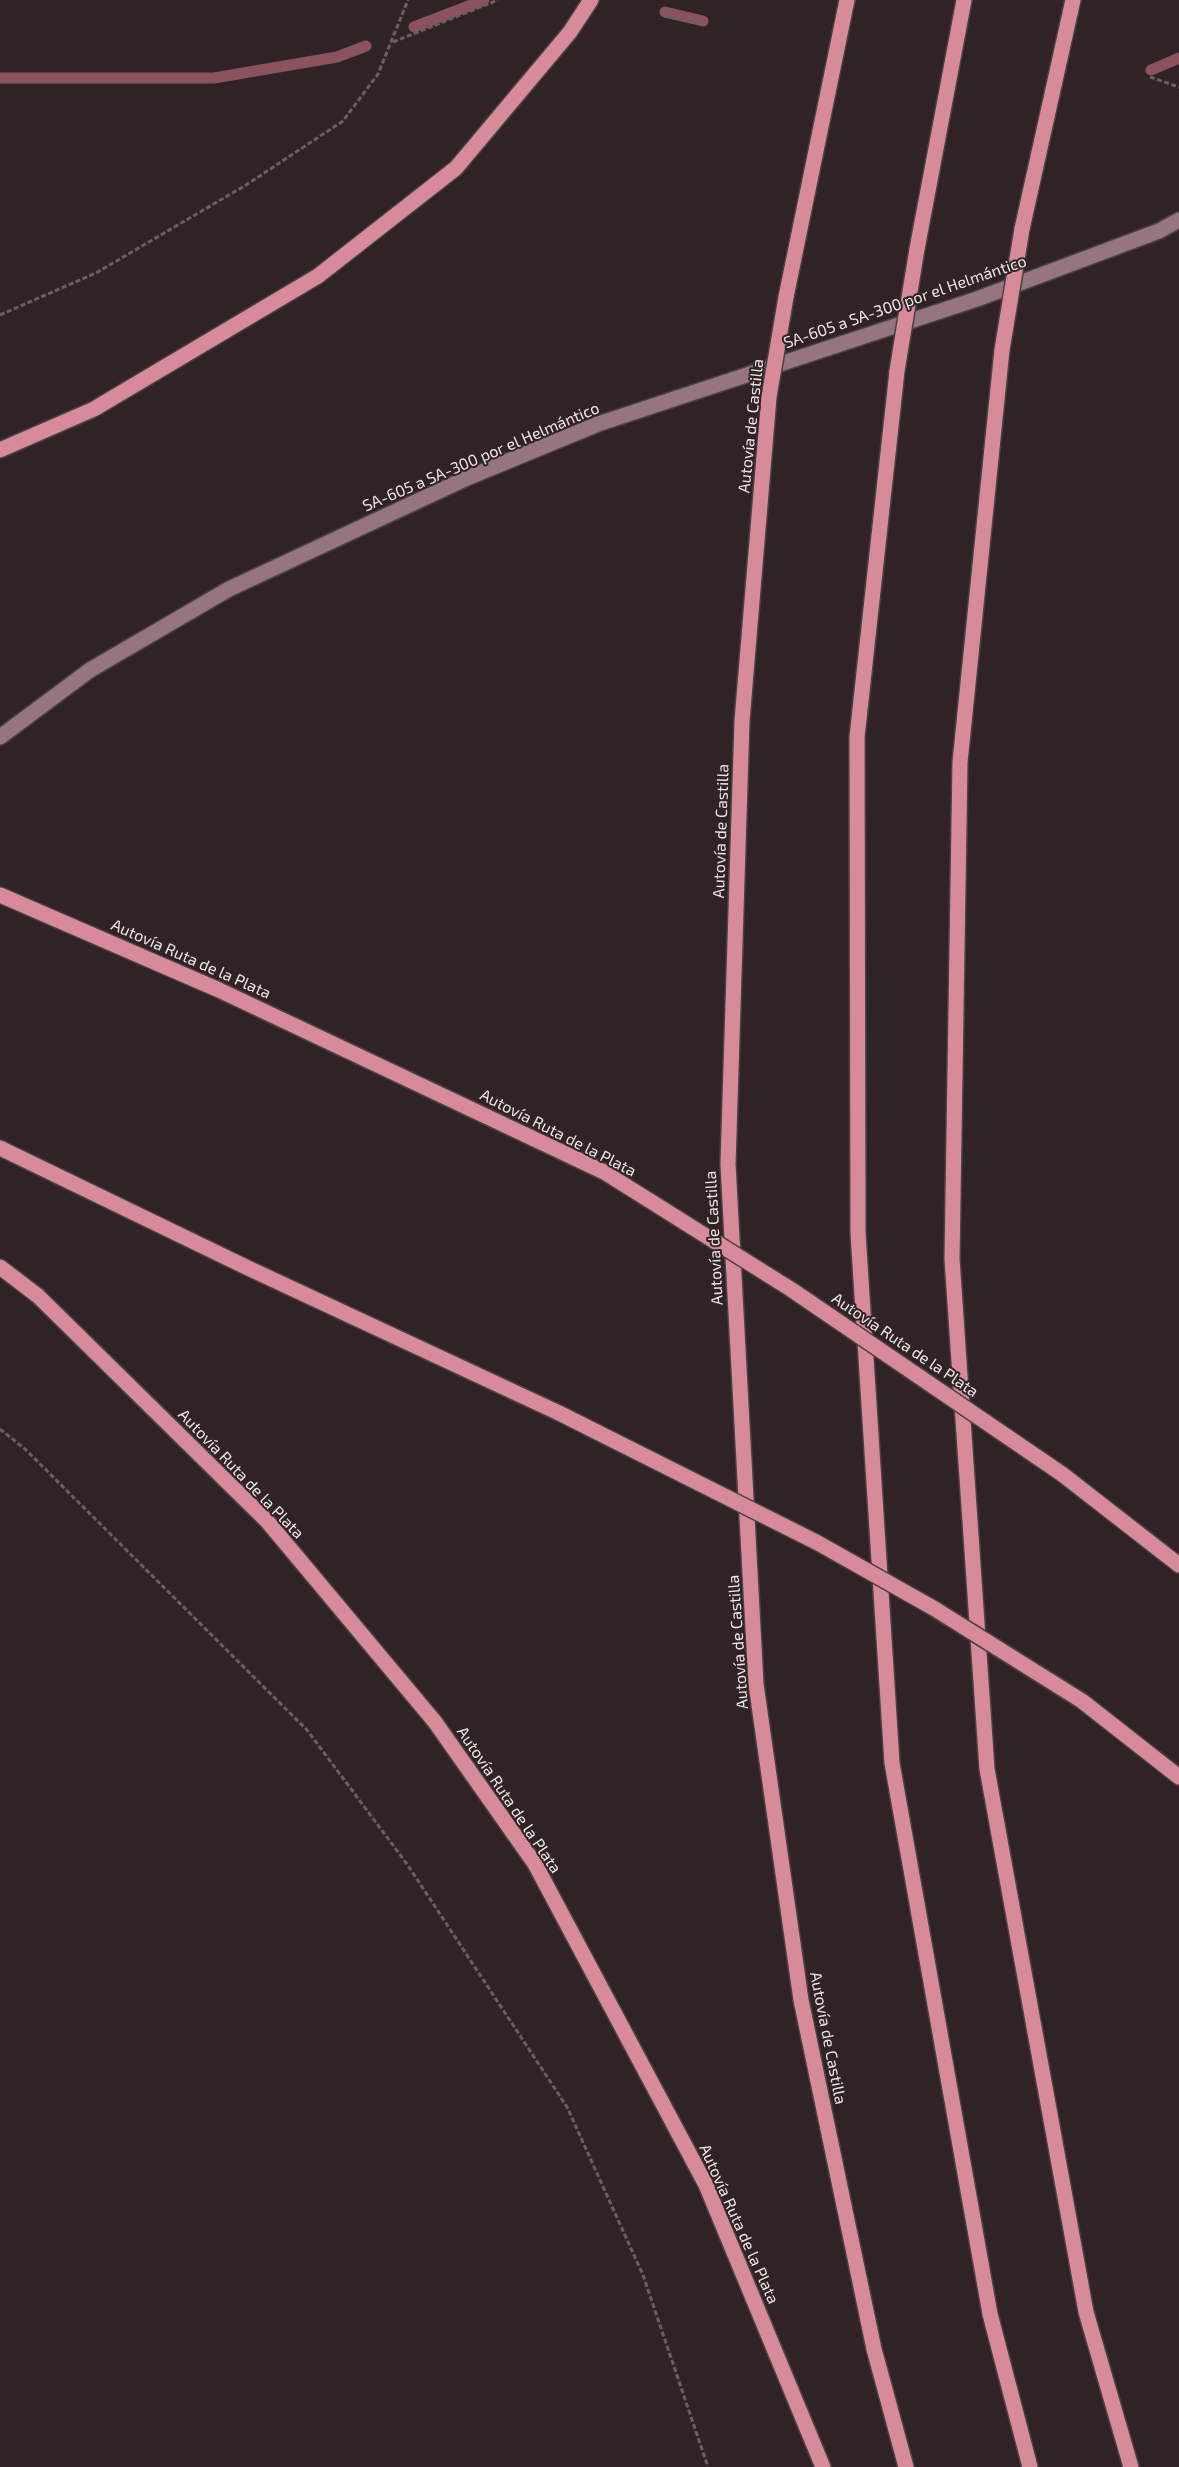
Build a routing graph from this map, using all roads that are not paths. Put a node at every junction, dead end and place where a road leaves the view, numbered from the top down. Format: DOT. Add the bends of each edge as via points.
graph roads {
  1 [pos="591,0"];
  2 [pos="847,0"];
  3 [pos="964,0"];
  4 [pos="1074,0"];
  5 [pos="1179,220"];
  6 [pos="0,450"];
  7 [pos="0,737"];
  8 [pos="0,895"];
  9 [pos="0,1148"];
  10 [pos="0,1267"];
  11 [pos="1179,1565"];
  12 [pos="1179,1777"];
  13 [pos="823,2467"];
  14 [pos="906,2467"];
  15 [pos="1030,2467"];
  16 [pos="1131,2467"];
  1 -- 6 [label="highway" via="570,32 456,168 318,276 94,409"];
  2 -- 14 [label="highway, Autovía de Castilla, bridge" via="786,297 769,397 742,721 728,1164 756,1684 801,2000 874,2348"];
  3 -- 15 [label="highway, bridge" via="897,371 857,737 858,1243 892,1763 990,2314"];
  4 -- 16 [label="highway, bridge" via="1022,229 1002,350 960,762 952,1258 987,1769 1086,2312"];
  5 -- 7 [label="street, SA-605 a SA-300 por el Helmántico" via="1159,231 977,299 598,424 467,478 229,590 90,670"];
  8 -- 11 [label="highway, Autovía Ruta de la Plata, bridge" via="210,986 604,1172 792,1290 1062,1474"];
  9 -- 12 [label="highway, bridge" via="559,1413 818,1543 935,1609 1082,1701"];
  10 -- 13 [label="highway, Autovía Ruta de la Plata" via="38,1296 267,1521 435,1722 535,1864 706,2185"];
}
